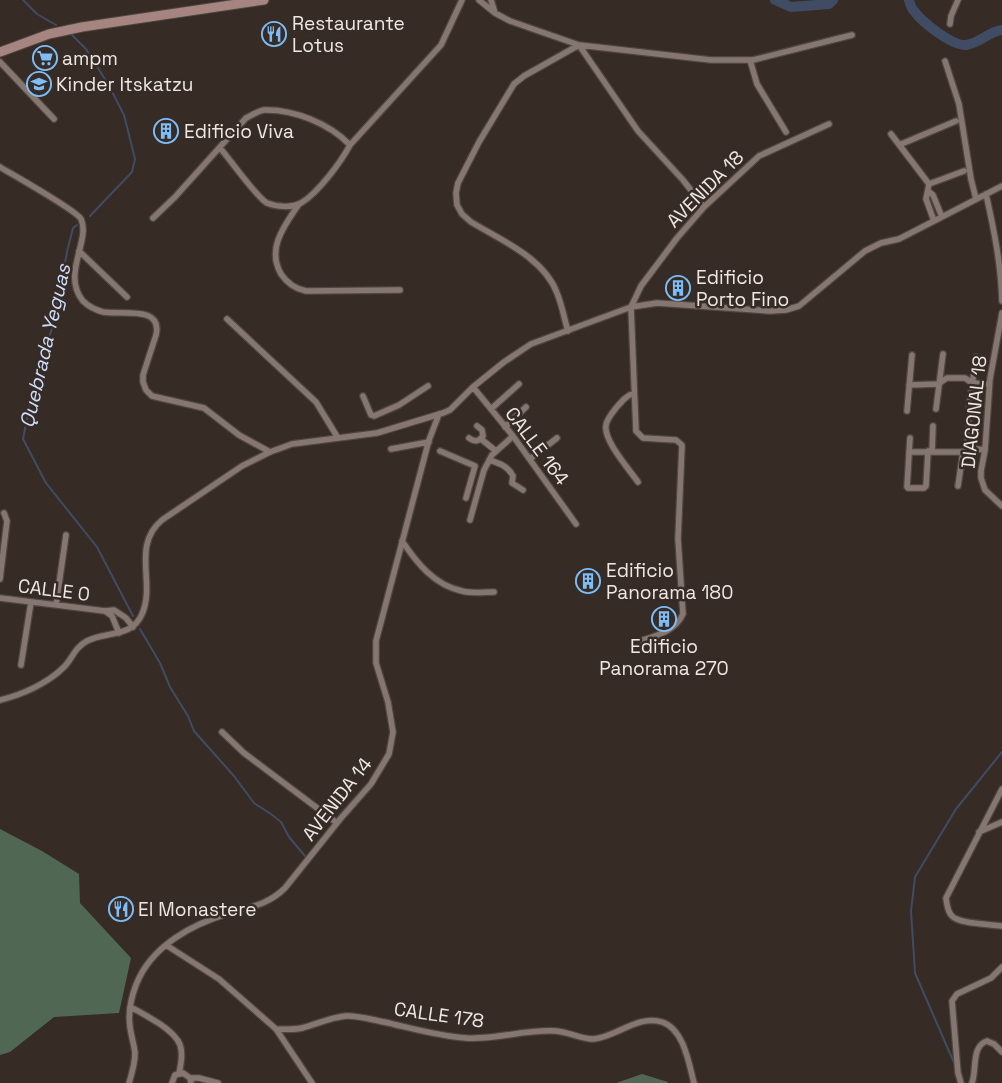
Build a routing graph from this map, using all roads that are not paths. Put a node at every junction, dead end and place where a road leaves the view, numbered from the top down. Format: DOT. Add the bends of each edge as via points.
graph roads {
  1 [pos="264,0"];
  2 [pos="462,0"];
  3 [pos="479,0"];
  4 [pos="491,0"];
  5 [pos="958,0"];
  6 [pos="495,13"];
  7 [pos="950,24"];
  8 [pos="852,35"];
  9 [pos="579,45"];
  10 [pos="0,52"];
  11 [pos="750,60"];
  12 [pos="946,61"];
  13 [pos="0,62"];
  14 [pos="54,119"];
  15 [pos="956,121"];
  16 [pos="829,124"];
  17 [pos="786,132"];
  18 [pos="891,134"];
  19 [pos="350,145"];
  20 [pos="899,145"];
  21 [pos="220,148"];
  22 [pos="0,167"];
  23 [pos="964,171"];
  24 [pos="1002,186"];
  25 [pos="929,188"];
  26 [pos="986,194"];
  27 [pos="976,198"];
  28 [pos="299,204"];
  29 [pos="704,207"];
  30 [pos="942,217"];
  31 [pos="153,218"];
  32 [pos="934,221"];
  33 [pos="79,251"];
  34 [pos="400,290"];
  35 [pos="126,297"];
  36 [pos="1002,301"];
  37 [pos="631,307"];
  38 [pos="1002,313"];
  39 [pos="227,319"];
  40 [pos="568,331"];
  41 [pos="912,354"];
  42 [pos="943,354"];
  43 [pos="976,357"];
  44 [pos="972,383"];
  45 [pos="519,384"];
  46 [pos="938,384"];
  47 [pos="989,384"];
  48 [pos="909,385"];
  49 [pos="428,386"];
  50 [pos="473,388"];
  51 [pos="634,393"];
  52 [pos="363,396"];
  53 [pos="526,407"];
  54 [pos="969,408"];
  55 [pos="491,409"];
  56 [pos="936,409"];
  57 [pos="907,411"];
  58 [pos="440,414"];
  59 [pos="969,423"];
  60 [pos="477,426"];
  61 [pos="505,426"];
  62 [pos="933,426"];
  63 [pos="513,436"];
  64 [pos="338,438"];
  65 [pos="468,438"];
  66 [pos="557,438"];
  67 [pos="910,438"];
  68 [pos="480,439"];
  69 [pos="429,442"];
  70 [pos="391,449"];
  71 [pos="965,450"];
  72 [pos="985,450"];
  73 [pos="440,451"];
  74 [pos="496,451"];
  75 [pos="270,452"];
  76 [pos="909,452"];
  77 [pos="930,452"];
  78 [pos="530,459"];
  79 [pos="489,460"];
  80 [pos="638,482"];
  81 [pos="958,486"];
  82 [pos="523,490"];
  83 [pos="476,496"];
  84 [pos="1002,506"];
  85 [pos="4,513"];
  86 [pos="470,520"];
  87 [pos="576,524"];
  88 [pos="66,535"];
  89 [pos="402,541"];
  90 [pos="0,579"];
  91 [pos="494,592"];
  92 [pos="0,598"];
  93 [pos="31,602"];
  94 [pos="56,605"];
  95 [pos="105,612"];
  96 [pos="133,627"];
  97 [pos="119,633"];
  98 [pos="638,642"];
  99 [pos="21,665"];
  100 [pos="0,700"];
  101 [pos="222,732"];
  102 [pos="1002,789"];
  103 [pos="1002,822"];
  104 [pos="336,823"];
  105 [pos="979,832"];
  106 [pos="1002,926"];
  107 [pos="166,945"];
  108 [pos="1002,967"];
  109 [pos="130,1007"];
  110 [pos="276,1029"];
  111 [pos="1002,1052"];
  112 [pos="179,1074"];
  113 [pos="190,1081"];
  114 [pos="129,1083"];
  115 [pos="172,1083"];
  116 [pos="218,1083"];
  117 [pos="312,1083"];
  118 [pos="694,1083"];
  119 [pos="961,1083"];
  120 [pos="972,1083"];
  1 -- 10 [label="main road" via="82,26"];
  2 -- 19 [label="street" via="441,45"];
  3 -- 6 [label="street"];
  4 -- 6 [label="street"];
  5 -- 7 [label="street"];
  6 -- 9 [label="street" via="522,26"];
  8 -- 11 [label="street"];
  9 -- 11 [label="street" via="711,60"];
  9 -- 29 [label="street" via="638,131"];
  9 -- 40 [label="street" via="514,84 479,142 458,183 456,194 457,205 471,222 530,258 549,276"];
  11 -- 17 [label="street" via="756,84"];
  12 -- 27 [label="street" via="959,104"];
  13 -- 14 [label="street"];
  15 -- 20 [label="street"];
  16 -- 29 [label="street, AVENIDA 18" via="759,156"];
  18 -- 20 [label="street"];
  19 -- 21 [label="street" via="317,121 263,110 246,118"];
  19 -- 28 [label="street" via="321,184"];
  20 -- 25 [label="street"];
  21 -- 28 [label="street" via="266,202 279,206"];
  21 -- 31 [label="street"];
  22 -- 33 [label="street" via="78,216 83,228"];
  23 -- 25 [label="street"];
  24 -- 26 [label="street"];
  25 -- 30 [label="street"];
  25 -- 32 [label="street" via="926,199"];
  26 -- 27 [label="street"];
  26 -- 36 [label="street" via="1000,266"];
  27 -- 30 [label="street"];
  28 -- 34 [label="street" via="275,246 277,266 286,281 306,291"];
  29 -- 37 [label="street, AVENIDA 18" via="641,286"];
  30 -- 32 [label="street"];
  32 -- 37 [label="street" via="899,239 865,251 800,306 786,310 712,310 657,303"];
  33 -- 35 [label="street"];
  33 -- 75 [label="street" via="74,279 84,301 104,312 137,313 150,316 157,322 143,375 146,390 152,396 204,408 239,436"];
  37 -- 40 [label="street"];
  37 -- 51 [label="street"];
  38 -- 47 [label="street, DIAGONAL 18"];
  39 -- 64 [label="street" via="316,402"];
  40 -- 50 [label="street" via="531,344"];
  41 -- 48 [label="street"];
  42 -- 46 [label="street"];
  43 -- 44 [label="street"];
  44 -- 46 [label="street" via="965,378 947,378"];
  44 -- 47 [label="street"];
  44 -- 54 [label="street"];
  45 -- 55 [label="street"];
  46 -- 48 [label="street"];
  46 -- 56 [label="street"];
  47 -- 72 [label="street, DIAGONAL 18"];
  48 -- 57 [label="street"];
  49 -- 52 [label="street" via="399,405 374,416 370,415"];
  50 -- 55 [label="street, CALLE 164"];
  50 -- 58 [label="street" via="450,410"];
  51 -- 80 [label="street" via="613,412 606,422 606,431"];
  51 -- 98 [label="street" via="637,434 643,438 676,440 682,445 678,539 683,614 672,629"];
  53 -- 61 [label="street"];
  55 -- 61 [label="street, CALLE 164"];
  58 -- 64 [label="street" via="376,432"];
  58 -- 69 [label="street, AVENIDA 14"];
  59 -- 71 [label="street"];
  60 -- 68 [label="street" via="483,434"];
  61 -- 63 [label="street, CALLE 164"];
  62 -- 77 [label="street"];
  63 -- 74 [label="street"];
  63 -- 78 [label="street, CALLE 164"];
  64 -- 75 [label="street" via="292,444"];
  65 -- 68 [label="street"];
  66 -- 78 [label="street"];
  67 -- 76 [label="street"];
  68 -- 74 [label="street"];
  69 -- 70 [label="street"];
  69 -- 89 [label="street, AVENIDA 14"];
  71 -- 72 [label="street"];
  71 -- 77 [label="street"];
  71 -- 81 [label="street"];
  72 -- 84 [label="street, DIAGONAL 18" via="981,471 983,485"];
  73 -- 83 [label="street" via="475,466 467,496"];
  74 -- 79 [label="street"];
  75 -- 96 [label="street" via="242,466 162,520 151,531 146,545 146,606"];
  76 -- 77 [label="street"];
  76 -- 77 [label="street" via="908,488 926,486"];
  78 -- 87 [label="street, CALLE 164"];
  79 -- 82 [label="street" via="508,468 513,476 512,484"];
  79 -- 83 [label="street"];
  83 -- 86 [label="street"];
  85 -- 90 [label="street" via="7,521"];
  88 -- 94 [label="street"];
  89 -- 91 [label="street" via="425,572 447,585 461,591"];
  89 -- 104 [label="street, AVENIDA 14" via="376,641 376,662 388,702 392,743 377,776"];
  92 -- 93 [label="street, CALLE 0"];
  93 -- 94 [label="street, CALLE 0"];
  93 -- 99 [label="street"];
  94 -- 95 [label="street, CALLE 0"];
  95 -- 96 [label="street, CALLE 0" via="114,610"];
  95 -- 97 [label="street, CALLE 0" via="112,616"];
  96 -- 97 [label="street"];
  97 -- 100 [label="street" via="85,642 56,675 13,697"];
  101 -- 104 [label="street" via="244,753"];
  102 -- 105 [label="street"];
  103 -- 105 [label="street"];
  104 -- 107 [label="street, AVENIDA 14" via="276,897 253,908 192,927"];
  105 -- 106 [label="street" via="946,898 947,908 957,920"];
  107 -- 109 [label="street, AVENIDA 14" via="141,973"];
  107 -- 110 [label="street" via="219,979"];
  108 -- 119 [label="street" via="991,978 957,994 952,1001"];
  109 -- 112 [label="street" via="176,1036 182,1052"];
  109 -- 114 [label="street, AVENIDA 14" via="129,1024 135,1052"];
  110 -- 117 [label="street"];
  110 -- 118 [label="street, CALLE 178" via="300,1028 346,1016 466,1038 558,1031 586,1039 646,1021 662,1022 682,1040"];
  111 -- 120 [label="street" via="994,1044 983,1042 976,1051"];
  112 -- 113 [label="street" via="187,1075"];
  112 -- 115 [label="street"];
  113 -- 116 [label="street" via="199,1078"];
}
